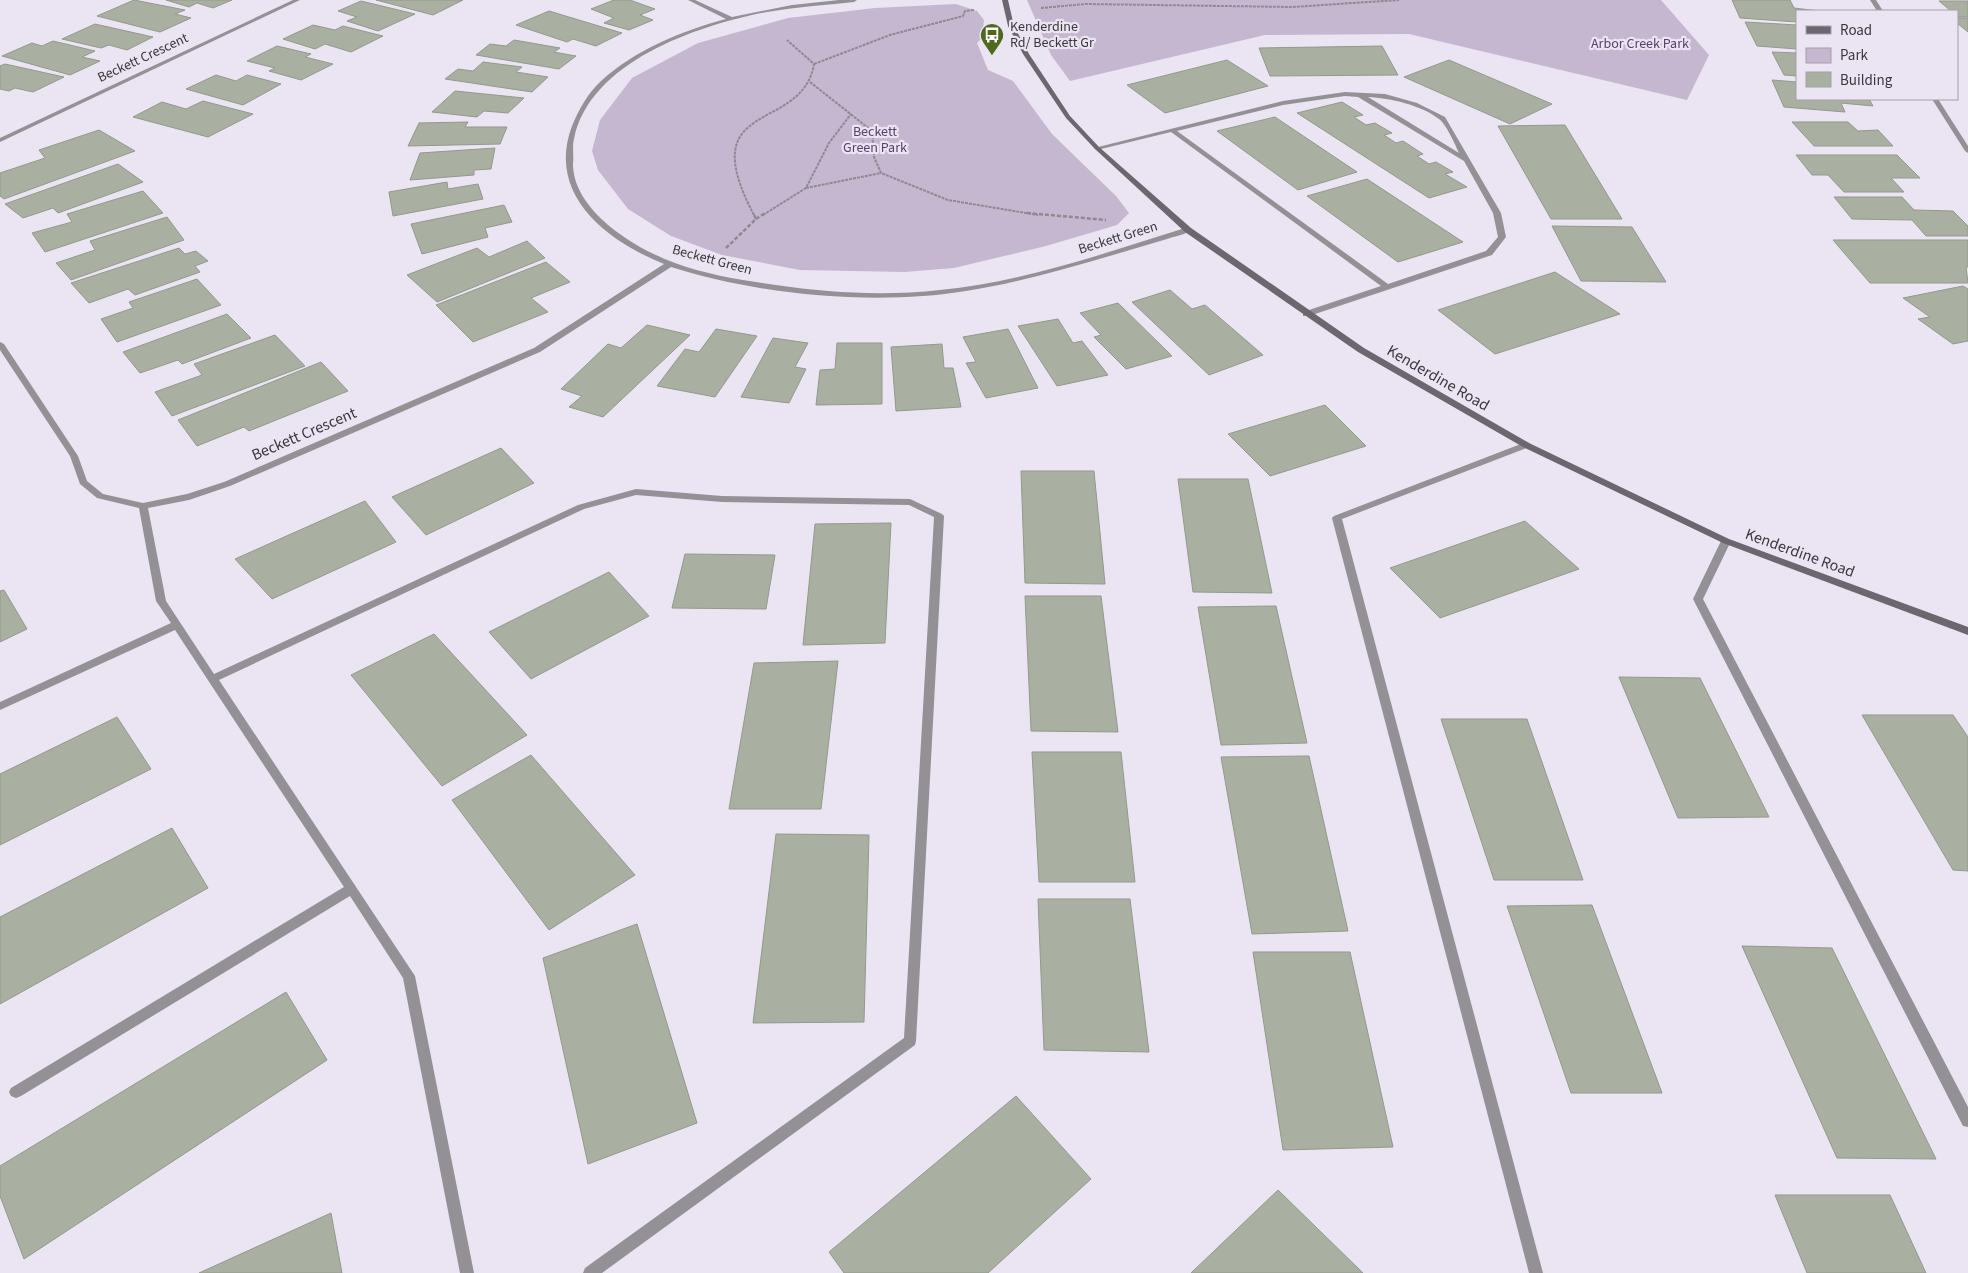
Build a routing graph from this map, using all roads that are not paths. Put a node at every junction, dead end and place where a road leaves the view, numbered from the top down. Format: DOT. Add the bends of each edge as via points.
graph roads {
  1 [pos="297,0"];
  2 [pos="691,0"];
  3 [pos="854,0"];
  4 [pos="1005,0"];
  5 [pos="732,19"];
  6 [pos="1359,95"];
  7 [pos="1936,100"];
  8 [pos="1173,131"];
  9 [pos="0,140"];
  10 [pos="1097,148"];
  11 [pos="1968,151"];
  12 [pos="1466,160"];
  13 [pos="1188,230"];
  14 [pos="670,264"];
  15 [pos="1387,287"];
  16 [pos="1306,314"];
  17 [pos="0,344"];
  18 [pos="1526,445"];
  19 [pos="143,506"];
  20 [pos="1726,541"];
  21 [pos="176,625"];
  22 [pos="1968,632"];
  23 [pos="212,679"];
  24 [pos="0,706"];
  25 [pos="351,889"];
  26 [pos="16,1092"];
  27 [pos="1968,1121"];
  28 [pos="467,1273"];
  29 [pos="590,1273"];
  30 [pos="1536,1273"];
  1 -- 9 [label="street, Beckett Crescent"];
  2 -- 5 [label="street"];
  3 -- 5 [label="street, Beckett Green" via="759,12"];
  4 -- 10 [label="street, Kenderdine Road" via="1011,26 1026,54 1068,117"];
  5 -- 14 [label="street, Beckett Green" via="678,36 641,54 605,78 587,100 575,125 568,157 571,179 582,200 599,221 620,238"];
  6 -- 8 [label="street" via="1345,94 1283,104"];
  6 -- 12 [label="street"];
  6 -- 12 [label="street" via="1385,96 1415,104 1443,118"];
  7 -- 11 [label="street"];
  8 -- 10 [label="street"];
  8 -- 15 [label="street"];
  10 -- 13 [label="street, Kenderdine Road"];
  12 -- 15 [label="street" via="1496,212 1502,237 1489,254"];
  13 -- 14 [label="street, Beckett Green" via="1068,267 963,290 858,296 802,292"];
  13 -- 16 [label="street, Kenderdine Road"];
  14 -- 19 [label="street, Beckett Crescent" via="538,350 227,484 189,497"];
  15 -- 16 [label="street"];
  16 -- 18 [label="street, Kenderdine Road" via="1361,350"];
  17 -- 19 [label="street, Beckett Crescent" via="74,456 83,482 100,496"];
  18 -- 20 [label="street, Kenderdine Road"];
  18 -- 30 [label="street" via="1337,518"];
  19 -- 21 [label="street" via="161,601"];
  20 -- 22 [label="street, Kenderdine Road"];
  20 -- 27 [label="street" via="1698,599"];
  21 -- 23 [label="street"];
  21 -- 24 [label="street"];
  23 -- 25 [label="street"];
  23 -- 29 [label="street" via="581,507 636,492 722,499 910,502 939,516 910,1041"];
  25 -- 26 [label="street"];
  25 -- 28 [label="street" via="409,976"];
}
